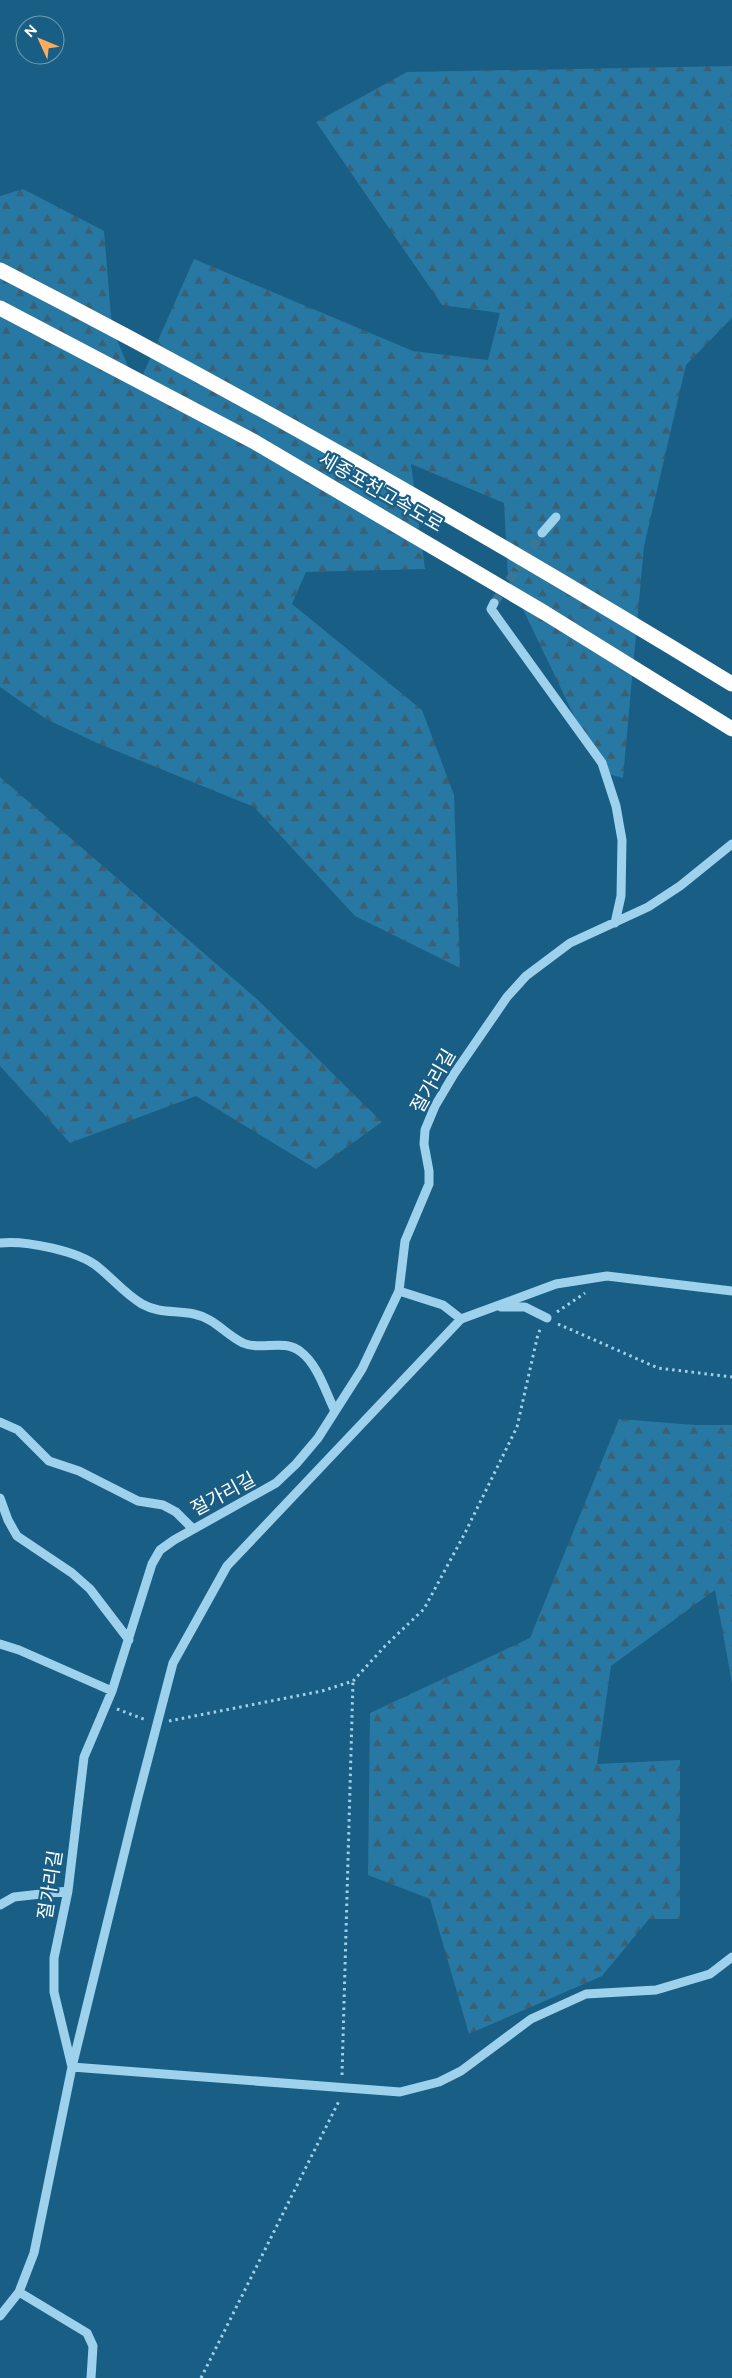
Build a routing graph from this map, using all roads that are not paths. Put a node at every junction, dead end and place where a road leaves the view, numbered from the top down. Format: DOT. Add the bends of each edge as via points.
graph roads {
  1 [pos="0,270"];
  2 [pos="0,308"];
  3 [pos="556,517"];
  4 [pos="542,533"];
  5 [pos="494,603"];
  6 [pos="732,684"];
  7 [pos="732,729"];
  8 [pos="732,844"];
  9 [pos="615,923"];
  10 [pos="0,1243"];
  11 [pos="399,1291"];
  12 [pos="732,1291"];
  13 [pos="496,1306"];
  14 [pos="547,1318"];
  15 [pos="461,1319"];
  16 [pos="335,1411"];
  17 [pos="0,1422"];
  18 [pos="0,1498"];
  19 [pos="192,1528"];
  20 [pos="130,1640"];
  21 [pos="0,1644"];
  22 [pos="112,1691"];
  23 [pos="68,1891"];
  24 [pos="0,1905"];
  25 [pos="732,1957"];
  26 [pos="72,2067"];
  27 [pos="19,2292"];
  28 [pos="0,2316"];
  29 [pos="91,2378"];
  1 -- 6 [label="highway, 세종포천고속도로" via="424,502"];
  2 -- 7 [label="highway, 세종포천고속도로" via="262,446 545,613"];
  3 -- 4 [label="street"];
  5 -- 9 [label="street" via="491,609 602,763 616,806 622,840 622,896"];
  8 -- 9 [label="street, 절가리길" via="680,886"];
  9 -- 11 [label="street, 절가리길" via="570,942 526,976 507,996 435,1106 425,1130 429,1184 405,1241"];
  10 -- 16 [label="street" via="20,1243 80,1257 97,1266 143,1305 210,1319 243,1343 290,1345 302,1352 311,1364"];
  11 -- 15 [label="street" via="442,1305"];
  11 -- 16 [label="street, 절가리길" via="362,1369"];
  12 -- 13 [label="street" via="607,1276 556,1284"];
  13 -- 14 [label="street" via="525,1307"];
  13 -- 15 [label="street"];
  15 -- 26 [label="street" via="227,1566 173,1663"];
  16 -- 19 [label="street, 절가리길" via="318,1438 276,1483"];
  17 -- 19 [label="street" via="18,1430 49,1461 80,1471 138,1500 163,1505 176,1512"];
  18 -- 20 [label="street" via="17,1536 90,1589"];
  19 -- 20 [label="street, 절가리길" via="160,1550 152,1564"];
  20 -- 22 [label="street, 절가리길"];
  21 -- 22 [label="street"];
  22 -- 23 [label="street, 절가리길" via="84,1758"];
  23 -- 24 [label="street" via="14,1897"];
  23 -- 26 [label="street, 절가리길" via="54,1958 54,1992"];
  25 -- 26 [label="street" via="710,1974 656,1990 586,1994 531,2019 461,2071 439,2082 400,2092"];
  26 -- 27 [label="street, 절가리길" via="34,2253"];
  27 -- 28 [label="street, 절가리길"];
  27 -- 29 [label="street" via="87,2333 93,2346"];
}
